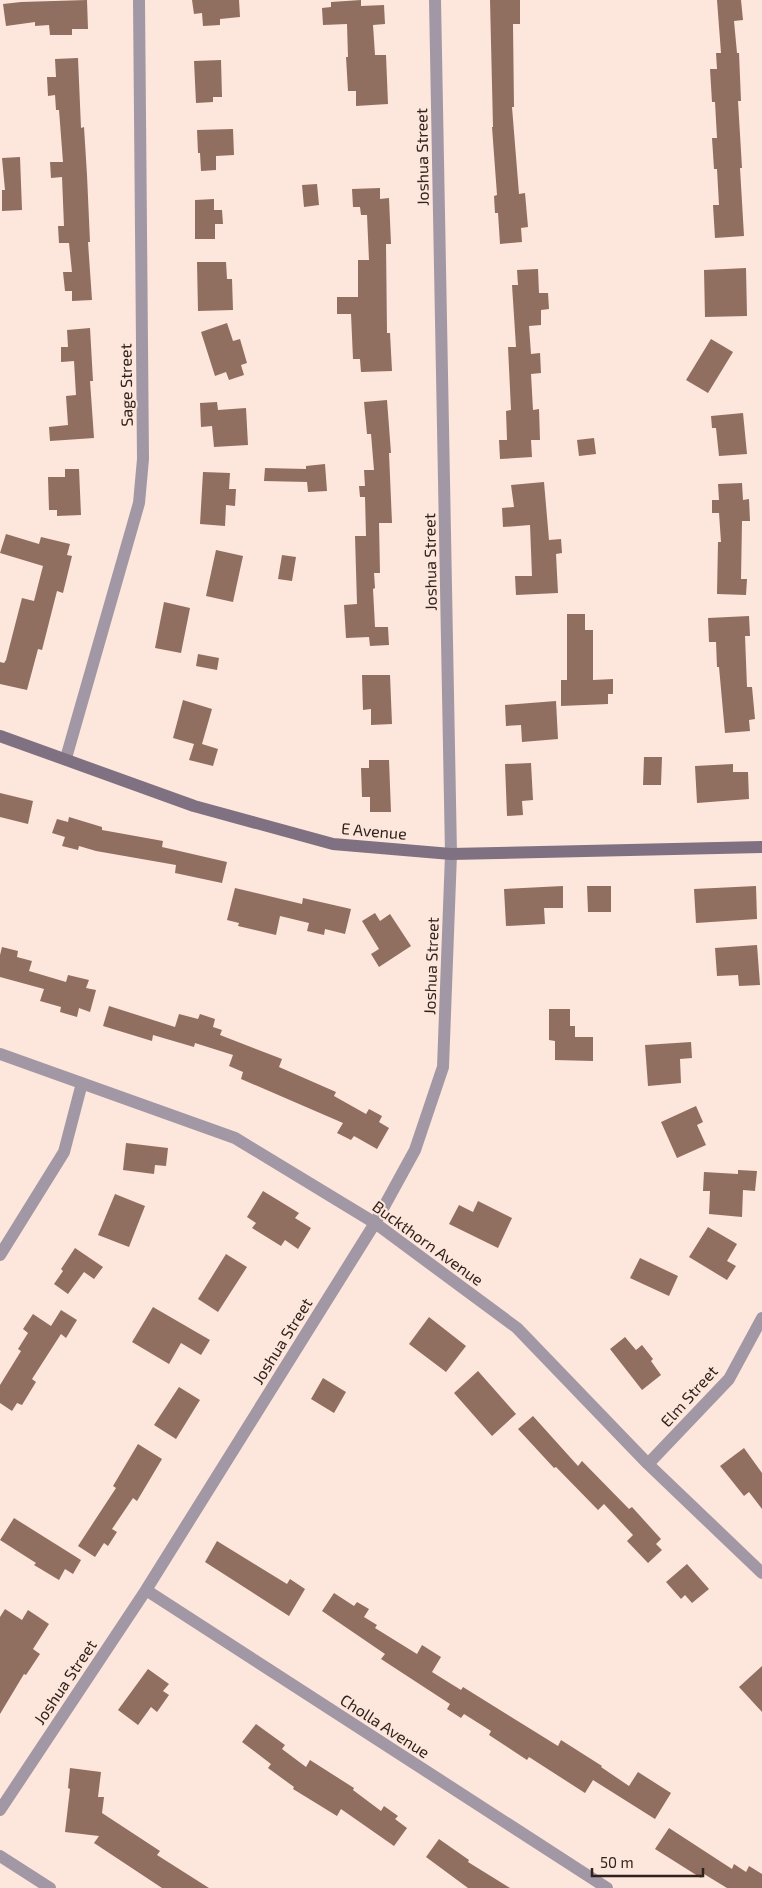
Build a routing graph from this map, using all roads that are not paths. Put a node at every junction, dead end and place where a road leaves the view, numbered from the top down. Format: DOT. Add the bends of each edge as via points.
graph roads {
  1 [pos="139,0"];
  2 [pos="435,0"];
  3 [pos="0,736"];
  4 [pos="66,758"];
  5 [pos="762,847"];
  6 [pos="451,854"];
  7 [pos="0,1054"];
  8 [pos="82,1082"];
  9 [pos="375,1223"];
  10 [pos="0,1255"];
  11 [pos="762,1318"];
  12 [pos="648,1464"];
  13 [pos="762,1573"];
  14 [pos="146,1590"];
  15 [pos="0,1810"];
  16 [pos="0,1856"];
  17 [pos="50,1888"];
  18 [pos="607,1888"];
  1 -- 4 [label="street, Sage Street" via="143,459 139,503"];
  2 -- 6 [label="street, Joshua Street"];
  3 -- 4 [label="street, E Avenue"];
  4 -- 6 [label="street, E Avenue" via="194,806 333,844"];
  5 -- 6 [label="street, E Avenue"];
  6 -- 9 [label="street, Joshua Street" via="443,1067 415,1150"];
  7 -- 8 [label="street, Buckthorn Avenue"];
  8 -- 9 [label="street, Buckthorn Avenue" via="235,1138"];
  8 -- 10 [label="street" via="64,1152"];
  9 -- 12 [label="street, Buckthorn Avenue" via="517,1328"];
  9 -- 14 [label="street, Joshua Street"];
  11 -- 12 [label="street, Elm Street" via="728,1379"];
  12 -- 13 [label="street, Buckthorn Avenue"];
  14 -- 15 [label="street, Joshua Street"];
  14 -- 18 [label="street, Cholla Avenue"];
  16 -- 17 [label="street"];
}
